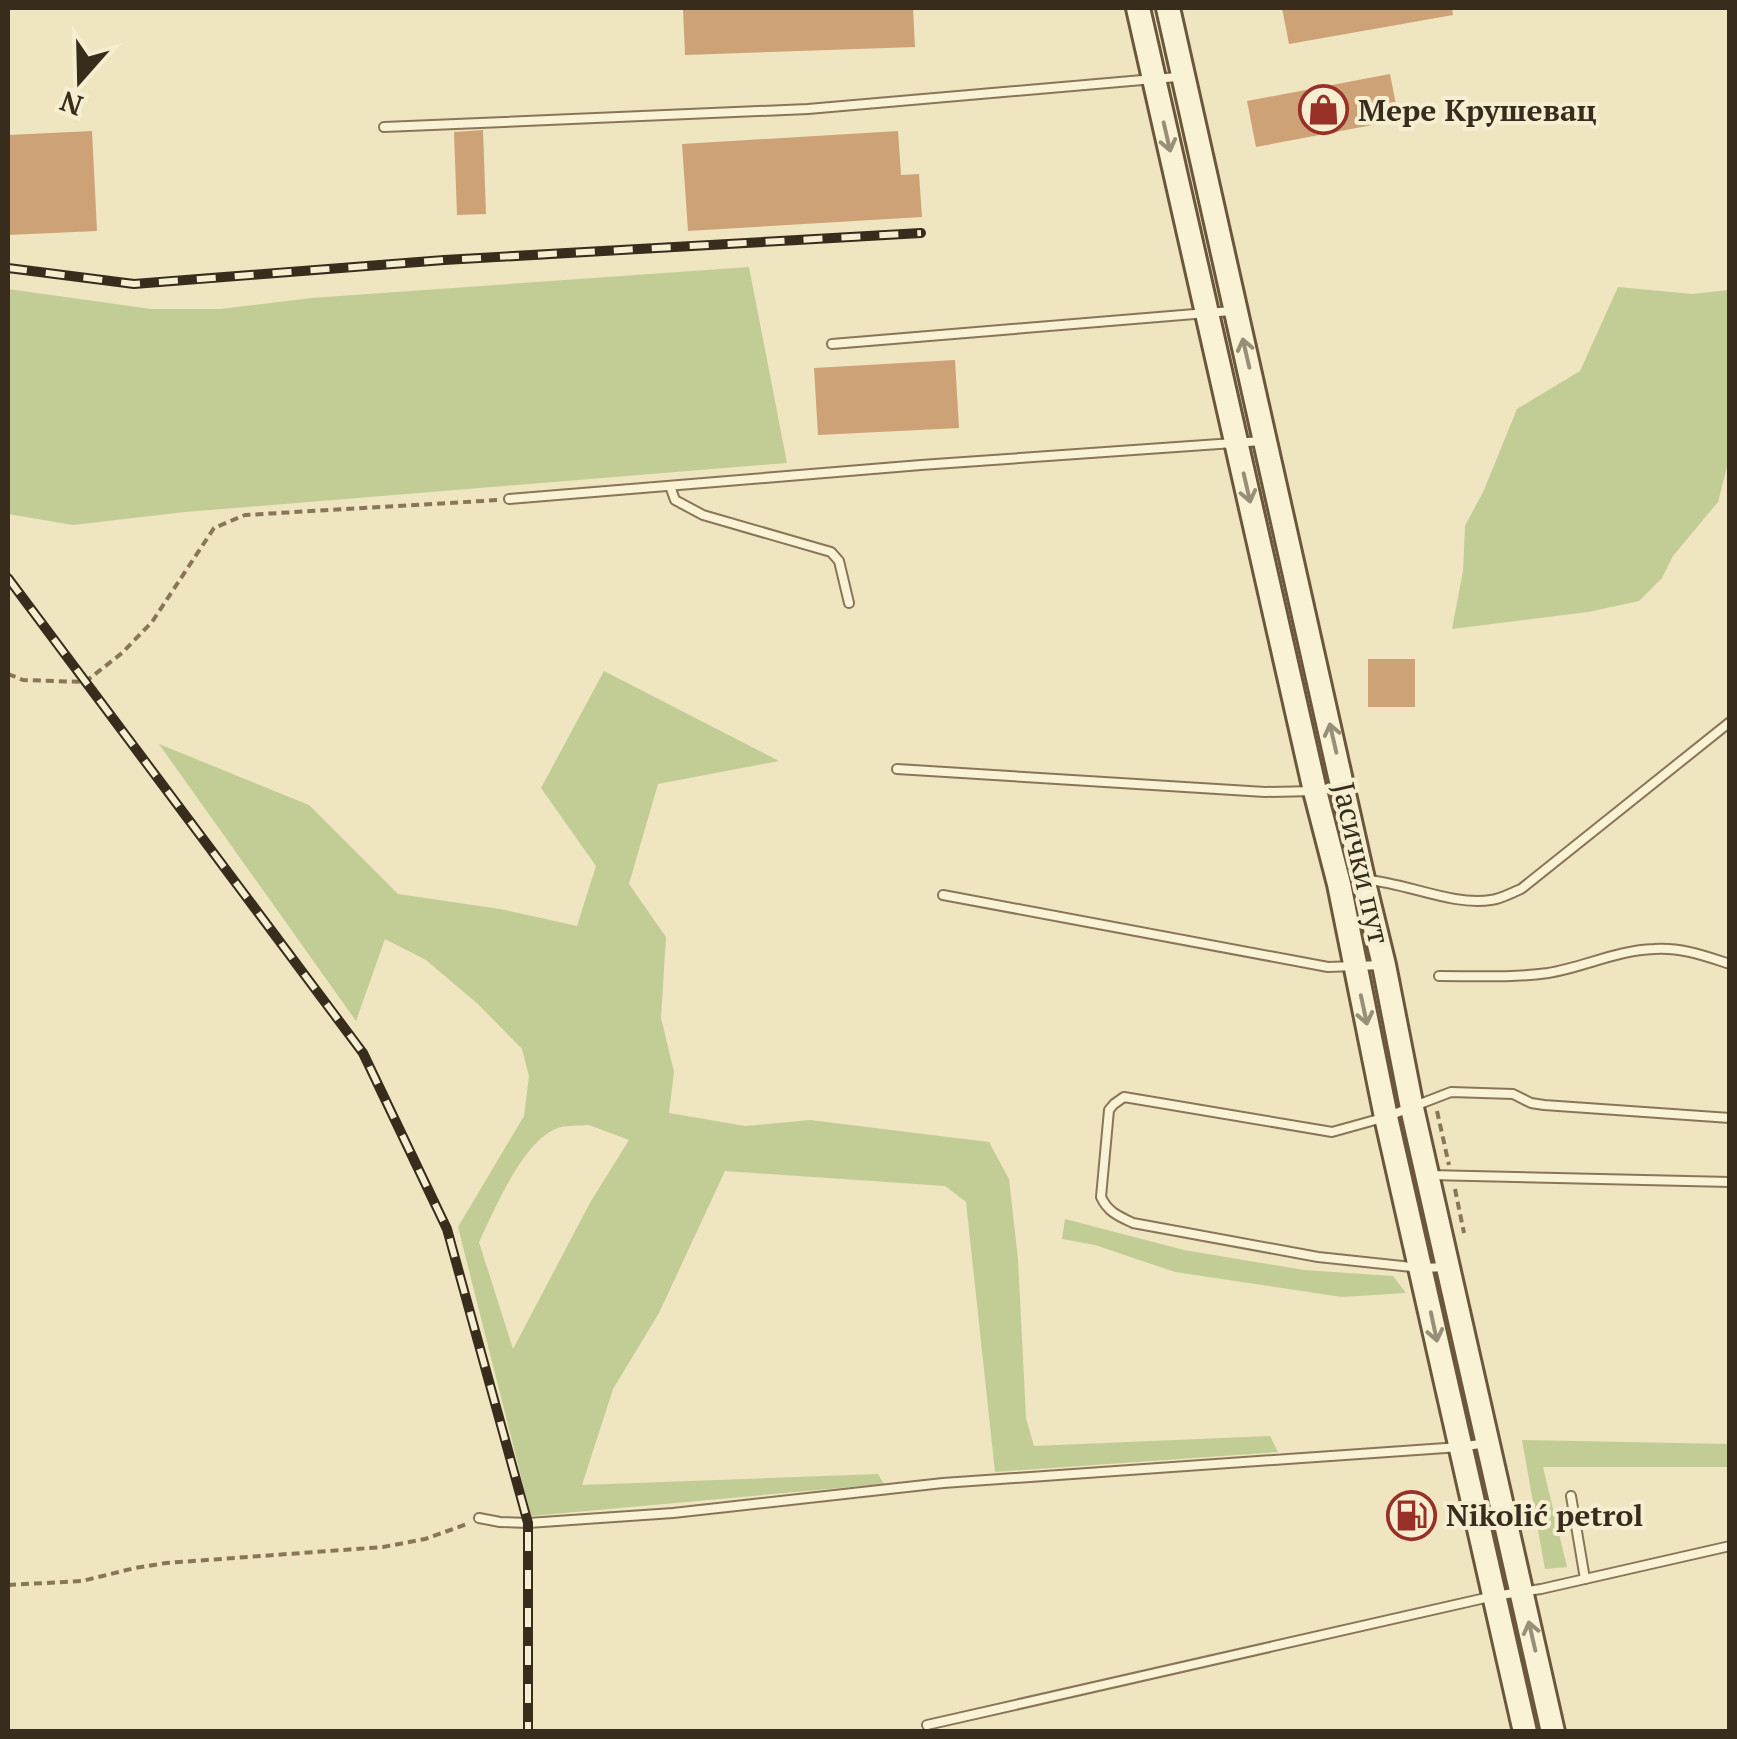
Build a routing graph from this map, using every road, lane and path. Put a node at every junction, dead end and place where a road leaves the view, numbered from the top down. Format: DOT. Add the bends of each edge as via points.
graph roads {
  1 [pos="1138,8"];
  2 [pos="1168,8"];
  3 [pos="1184,76"];
  4 [pos="1154,80"];
  5 [pos="384,127"];
  6 [pos="1236,310"];
  7 [pos="1208,314"];
  8 [pos="832,344"];
  9 [pos="1266,441"];
  10 [pos="1237,442"];
  11 [pos="670,486"];
  12 [pos="509,499"];
  13 [pos="849,603"];
  14 [pos="8,674"];
  15 [pos="1730,722"];
  16 [pos="896,769"];
  17 [pos="1343,786"];
  18 [pos="1315,792"];
  19 [pos="1363,879"];
  20 [pos="1339,884"];
  21 [pos="943,895"];
  22 [pos="1384,964"];
  23 [pos="1730,964"];
  24 [pos="1355,967"];
  25 [pos="1439,976"];
  26 [pos="1412,1108"];
  27 [pos="1386,1117"];
  28 [pos="1730,1118"];
  29 [pos="1429,1176"];
  30 [pos="1730,1182"];
  31 [pos="1422,1268"];
  32 [pos="1450,1268"];
  33 [pos="1488,1442"];
  34 [pos="1460,1447"];
  35 [pos="1570,1496"];
  36 [pos="480,1518"];
  37 [pos="1729,1549"];
  38 [pos="1585,1579"];
  39 [pos="8,1585"];
  40 [pos="1522,1592"];
  41 [pos="1494,1596"];
  42 [pos="927,1724"];
  43 [pos="1526,1732"];
  44 [pos="1553,1732"];
  1 -- 4 [label="main road, Јасички пут"];
  2 -- 3 [label="main road, Јасички пут"];
  3 -- 4 [label="lane"];
  3 -- 6 [label="main road, Јасички пут"];
  4 -- 5 [label="lane" via="808,109"];
  4 -- 7 [label="main road, Јасички пут, one-way"];
  6 -- 7 [label="lane"];
  9 -- 6 [label="main road, Јасички пут, one-way"];
  7 -- 8 [label="lane"];
  7 -- 10 [label="main road, Јасички пут"];
  9 -- 10 [label="lane"];
  17 -- 9 [label="main road, Јасички пут, one-way"];
  10 -- 11 [label="lane"];
  10 -- 18 [label="main road, Јасички пут, one-way"];
  11 -- 12 [label="lane"];
  11 -- 13 [label="lane" via="675,500 703,516 831,552 840,561"];
  12 -- 14 [label="path" via="245,515 214,528 152,622 86,682"];
  15 -- 19 [label="lane" via="1521,889 1496,900"];
  16 -- 18 [label="lane"];
  17 -- 18 [label="lane"];
  17 -- 19 [label="main road, Јасички пут"];
  18 -- 20 [label="main road, Јасички пут"];
  19 -- 20 [label="lane"];
  19 -- 22 [label="main road, Јасички пут"];
  20 -- 24 [label="main road, Јасички пут"];
  21 -- 24 [label="lane"];
  22 -- 24 [label="lane"];
  22 -- 26 [label="main road, Јасички пут"];
  23 -- 25 [label="lane" via="1655,948 1540,974"];
  24 -- 27 [label="main road, Јасички пут, one-way"];
  26 -- 27 [label="lane"];
  26 -- 28 [label="lane" via="1450,1092"];
  26 -- 29 [label="main road, Јасички пут"];
  27 -- 31 [label="main road, Јасички пут"];
  27 -- 31 [label="lane" via="1332,1132 1124,1097 1109,1110 1101,1197 1106,1208 1133,1223 1318,1257"];
  29 -- 30 [label="lane"];
  29 -- 32 [label="main road, Јасички пут"];
  31 -- 32 [label="lane"];
  31 -- 34 [label="main road, Јасички пут, one-way"];
  32 -- 33 [label="main road, Јасички пут"];
  33 -- 34 [label="lane"];
  33 -- 40 [label="main road, Јасички пут"];
  34 -- 36 [label="lane" via="943,1483 564,1521"];
  34 -- 41 [label="main road, Јасички пут"];
  35 -- 38 [label="lane"];
  36 -- 39 [label="path" via="384,1547 166,1564 82,1581"];
  37 -- 38 [label="lane"];
  38 -- 40 [label="lane"];
  40 -- 41 [label="lane"];
  44 -- 40 [label="main road, Јасички пут, one-way"];
  41 -- 42 [label="lane"];
  41 -- 43 [label="main road, Јасички пут"];
}
